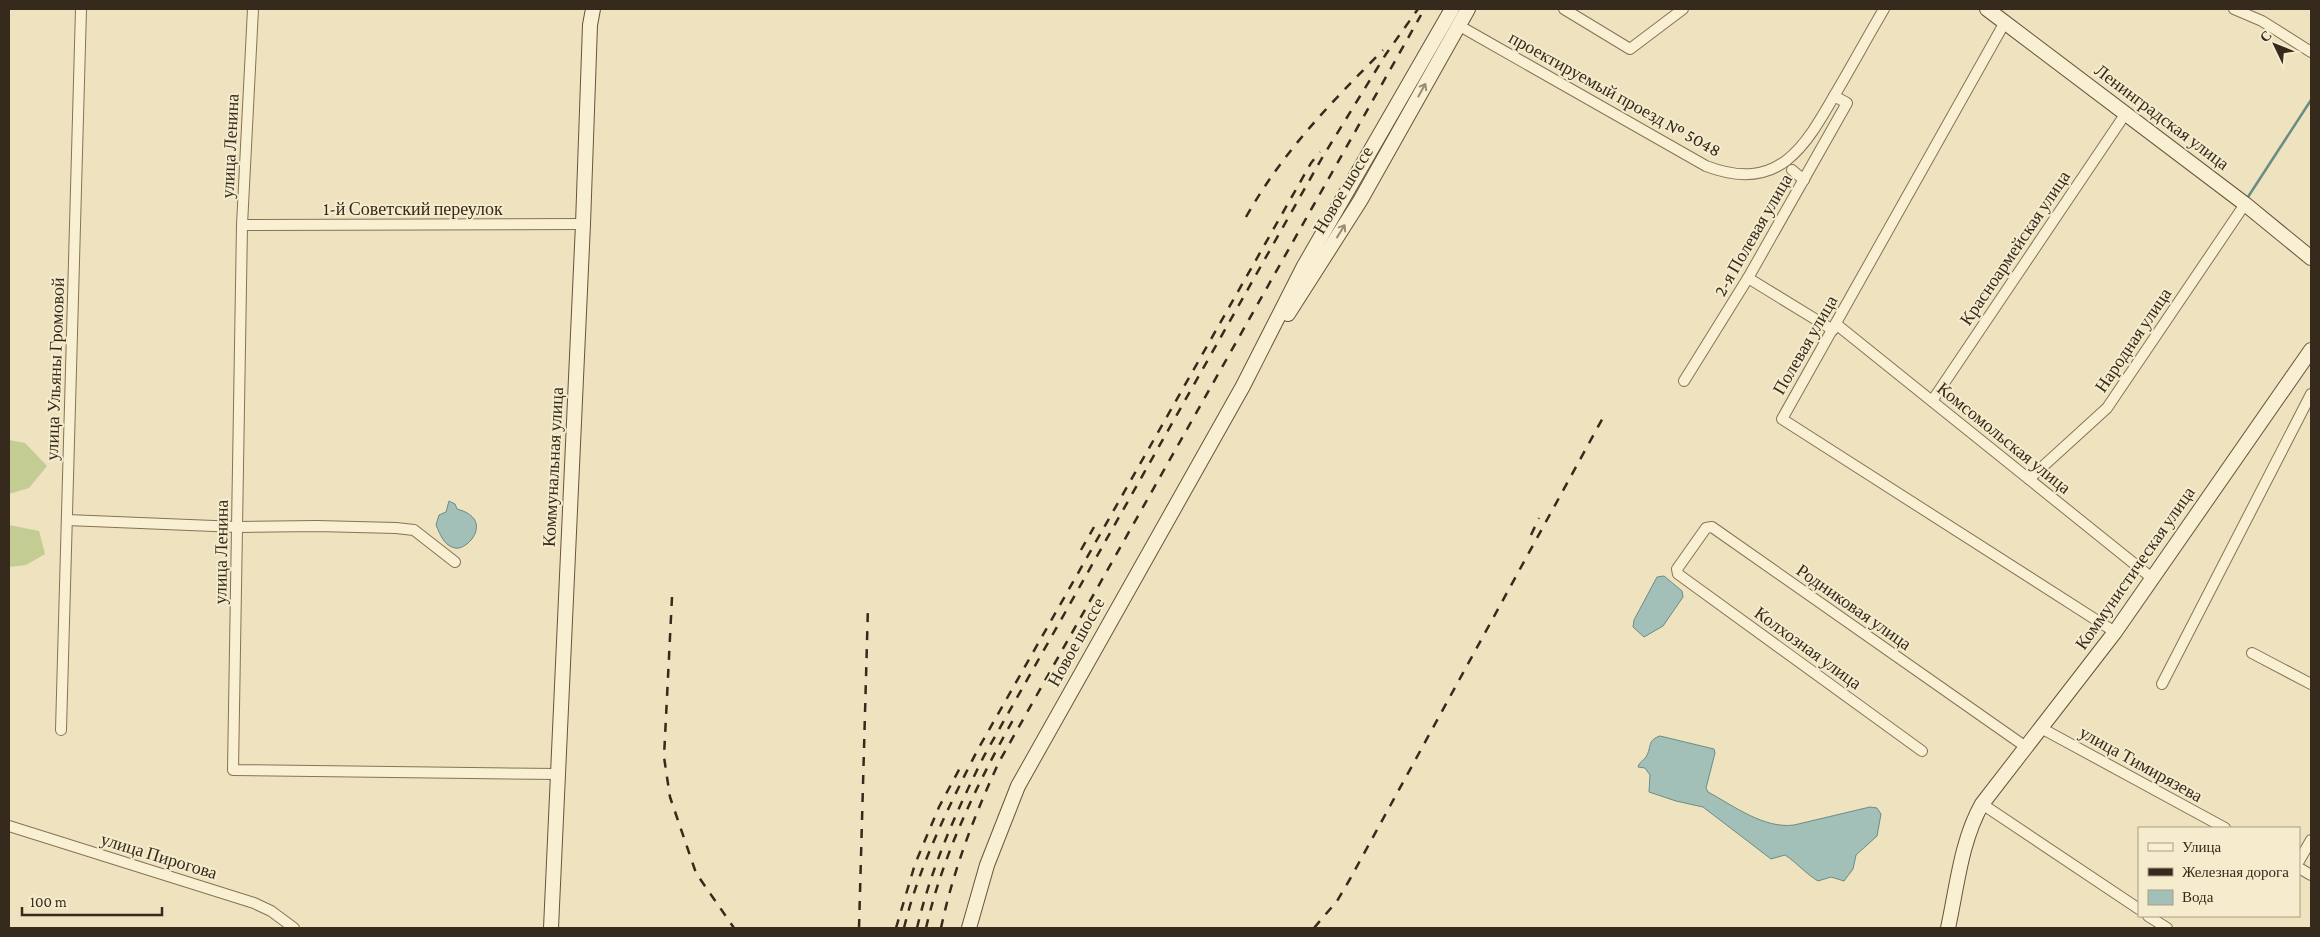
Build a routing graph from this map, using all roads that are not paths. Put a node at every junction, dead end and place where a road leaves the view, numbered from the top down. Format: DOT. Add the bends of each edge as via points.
graph roads {
  1 [pos="81,9"];
  2 [pos="253,9"];
  3 [pos="593,9"];
  4 [pos="1564,9"];
  5 [pos="1683,9"];
  6 [pos="1884,9"];
  7 [pos="1987,9"];
  8 [pos="2234,9"];
  9 [pos="1457,13"];
  10 [pos="2005,22"];
  11 [pos="2311,52"];
  12 [pos="1834,96"];
  13 [pos="2126,113"];
  14 [pos="1792,170"];
  15 [pos="1804,180"];
  16 [pos="2245,204"];
  17 [pos="584,224"];
  18 [pos="242,225"];
  19 [pos="2311,258"];
  20 [pos="1748,278"];
  21 [pos="1835,327"];
  22 [pos="2311,350"];
  23 [pos="1684,381"];
  24 [pos="2311,394"];
  25 [pos="1932,401"];
  26 [pos="2029,479"];
  27 [pos="67,520"];
  28 [pos="238,527"];
  29 [pos="455,562"];
  30 [pos="1677,572"];
  31 [pos="2152,578"];
  32 [pos="2115,632"];
  33 [pos="2252,653"];
  34 [pos="2162,684"];
  35 [pos="2311,684"];
  36 [pos="2042,728"];
  37 [pos="61,730"];
  38 [pos="2026,747"];
  39 [pos="1922,750"];
  40 [pos="558,774"];
  41 [pos="1982,804"];
  42 [pos="9,826"];
  43 [pos="2223,827"];
  44 [pos="2311,840"];
  45 [pos="2300,859"];
  46 [pos="2300,869"];
  47 [pos="2311,875"];
  48 [pos="2138,908"];
  49 [pos="2150,917"];
  50 [pos="294,928"];
  51 [pos="551,928"];
  52 [pos="968,928"];
  53 [pos="1948,928"];
  54 [pos="2167,928"];
  1 -- 27 [label="street, улица Ульяны Громовой"];
  2 -- 18 [label="street, улица Ленина"];
  3 -- 17 [label="street, Коммунальная улица"];
  4 -- 5 [label="street" via="1630,49"];
  6 -- 12 [label="street, проектируемый проезд № 5048"];
  7 -- 10 [label="street, Ленинградская улица"];
  8 -- 11 [label="street" via="2262,21"];
  9 -- 12 [label="street, проектируемый проезд № 5048" via="1706,166 1735,175 1761,173 1786,162 1805,144"];
  9 -- 52 [label="street, Новое шоссе" via="1304,266 1243,386 1018,786 987,865"];
  10 -- 13 [label="street, Ленинградская улица"];
  10 -- 21 [label="street, Полевая улица"];
  12 -- 15 [label="street, 2-я Полевая улица" via="1847,103"];
  13 -- 16 [label="street, Ленинградская улица"];
  13 -- 25 [label="street, Красноармейская улица"];
  14 -- 15 [label="street"];
  15 -- 20 [label="street, 2-я Полевая улица"];
  16 -- 19 [label="street, Ленинградская улица"];
  16 -- 26 [label="street, Народная улица" via="2107,408"];
  17 -- 18 [label="street, 1-й Советский переулок"];
  17 -- 40 [label="street, Коммунальная улица"];
  18 -- 28 [label="street, улица Ленина"];
  20 -- 21 [label="street, Комсомольская улица"];
  20 -- 23 [label="street, 2-я Полевая улица"];
  21 -- 25 [label="street, Комсомольская улица"];
  21 -- 32 [label="street, Полевая улица" via="1782,419"];
  22 -- 31 [label="street, Коммунистическая улица"];
  24 -- 34 [label="street"];
  25 -- 26 [label="street, Комсомольская улица"];
  26 -- 31 [label="street, Комсомольская улица"];
  27 -- 28 [label="street"];
  27 -- 37 [label="street, улица Ульяны Громовой"];
  28 -- 29 [label="street" via="414,530"];
  28 -- 40 [label="street, улица Ленина" via="233,770"];
  30 -- 38 [label="street, Родниковая улица" via="1706,528 1712,527"];
  30 -- 39 [label="street, Колхозная улица"];
  31 -- 32 [label="street, Коммунистическая улица"];
  32 -- 36 [label="street, Коммунистическая улица"];
  33 -- 35 [label="street"];
  36 -- 38 [label="street, Коммунистическая улица"];
  36 -- 43 [label="street, улица Тимирязева"];
  38 -- 41 [label="street, Коммунистическая улица"];
  40 -- 51 [label="street, Коммунальная улица"];
  41 -- 48 [label="street"];
  41 -- 53 [label="street, Коммунистическая улица" via="1968,838"];
  42 -- 50 [label="street, улица Пирогова" via="254,903"];
  44 -- 45 [label="street"];
  46 -- 47 [label="street"];
  49 -- 54 [label="street"];
}
